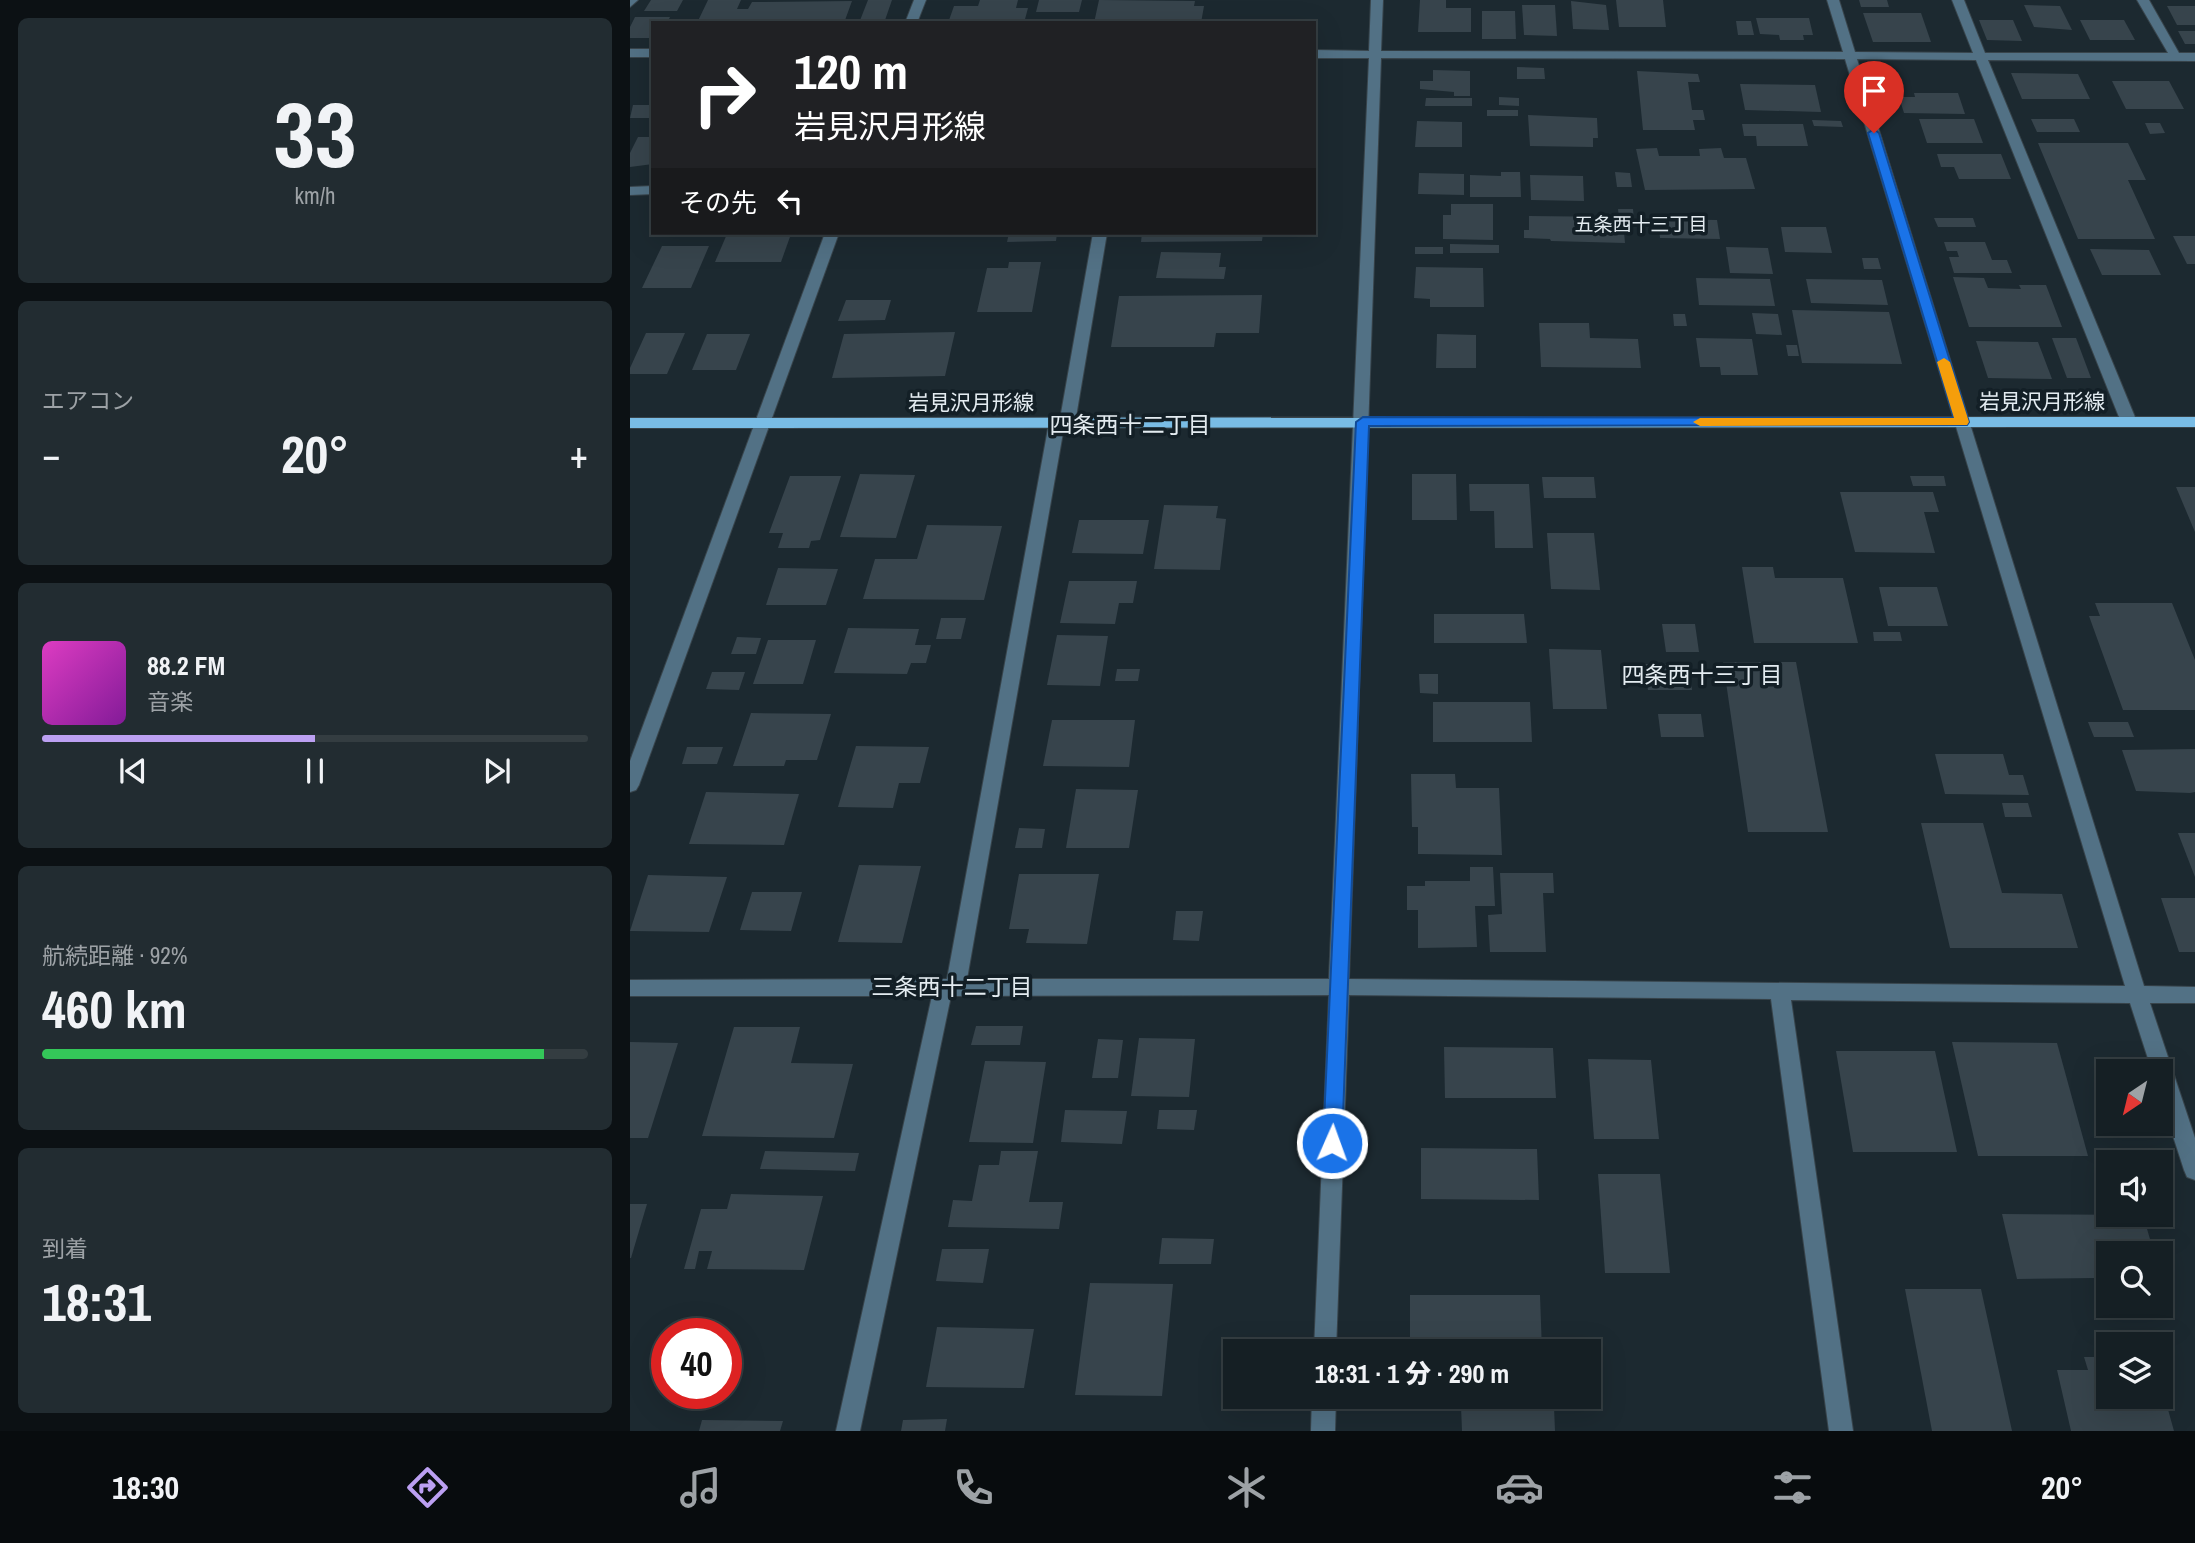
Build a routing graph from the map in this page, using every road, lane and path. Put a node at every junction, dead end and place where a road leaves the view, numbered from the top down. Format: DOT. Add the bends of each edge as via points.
graph roads {
  1 [pos="920,0"];
  2 [pos="1377,0"];
  3 [pos="1833,0"];
  4 [pos="1958,0"];
  5 [pos="2143,0"];
  6 [pos="912,21"];
  7 [pos="630,53"];
  8 [pos="651,53"];
  9 [pos="1375,53"];
  10 [pos="1316,54"];
  11 [pos="1850,55"];
  12 [pos="2175,56"];
  13 [pos="1981,57"];
  14 [pos="2195,57"];
  15 [pos="651,190"];
  16 [pos="630,191"];
  17 [pos="831,235"];
  18 [pos="1100,235"];
  19 [pos="1363,422"];
  20 [pos="1962,422"];
  21 [pos="2129,422"];
  22 [pos="2195,422"];
  23 [pos="630,423"];
  24 [pos="761,423"];
  25 [pos="1062,423"];
  26 [pos="630,785"];
  27 [pos="1338,987"];
  28 [pos="630,988"];
  29 [pos="949,989"];
  30 [pos="1780,990"];
  31 [pos="2137,994"];
  32 [pos="2195,995"];
  33 [pos="2195,1170"];
  34 [pos="1325,1339"];
  35 [pos="1324,1409"];
  36 [pos="848,1431"];
  37 [pos="1323,1431"];
  38 [pos="1841,1431"];
  1 -- 6 [label="street"];
  2 -- 9 [label="street"];
  3 -- 11 [label="street"];
  4 -- 13 [label="street"];
  5 -- 12 [label="street"];
  7 -- 8 [label="street"];
  9 -- 10 [label="street"];
  9 -- 11 [label="street"];
  9 -- 19 [label="street"];
  11 -- 13 [label="street"];
  11 -- 20 [label="street"];
  12 -- 13 [label="street"];
  12 -- 14 [label="street"];
  13 -- 21 [label="street"];
  15 -- 16 [label="street"];
  17 -- 24 [label="street"];
  18 -- 25 [label="street"];
  19 -- 20 [label="main road, 岩見沢月形線"];
  19 -- 25 [label="main road, 岩見沢月形線"];
  19 -- 27 [label="street"];
  20 -- 21 [label="main road, 岩見沢月形線"];
  20 -- 31 [label="street"];
  21 -- 22 [label="main road, 岩見沢月形線"];
  23 -- 24 [label="main road, 岩見沢月形線"];
  24 -- 25 [label="main road, 岩見沢月形線"];
  24 -- 26 [label="street"];
  25 -- 29 [label="street"];
  27 -- 29 [label="street"];
  27 -- 30 [label="street"];
  27 -- 34 [label="street"];
  28 -- 29 [label="street"];
  29 -- 36 [label="street"];
  30 -- 31 [label="street"];
  30 -- 38 [label="street"];
  31 -- 32 [label="street"];
  31 -- 33 [label="street"];
  35 -- 37 [label="street"];
}
